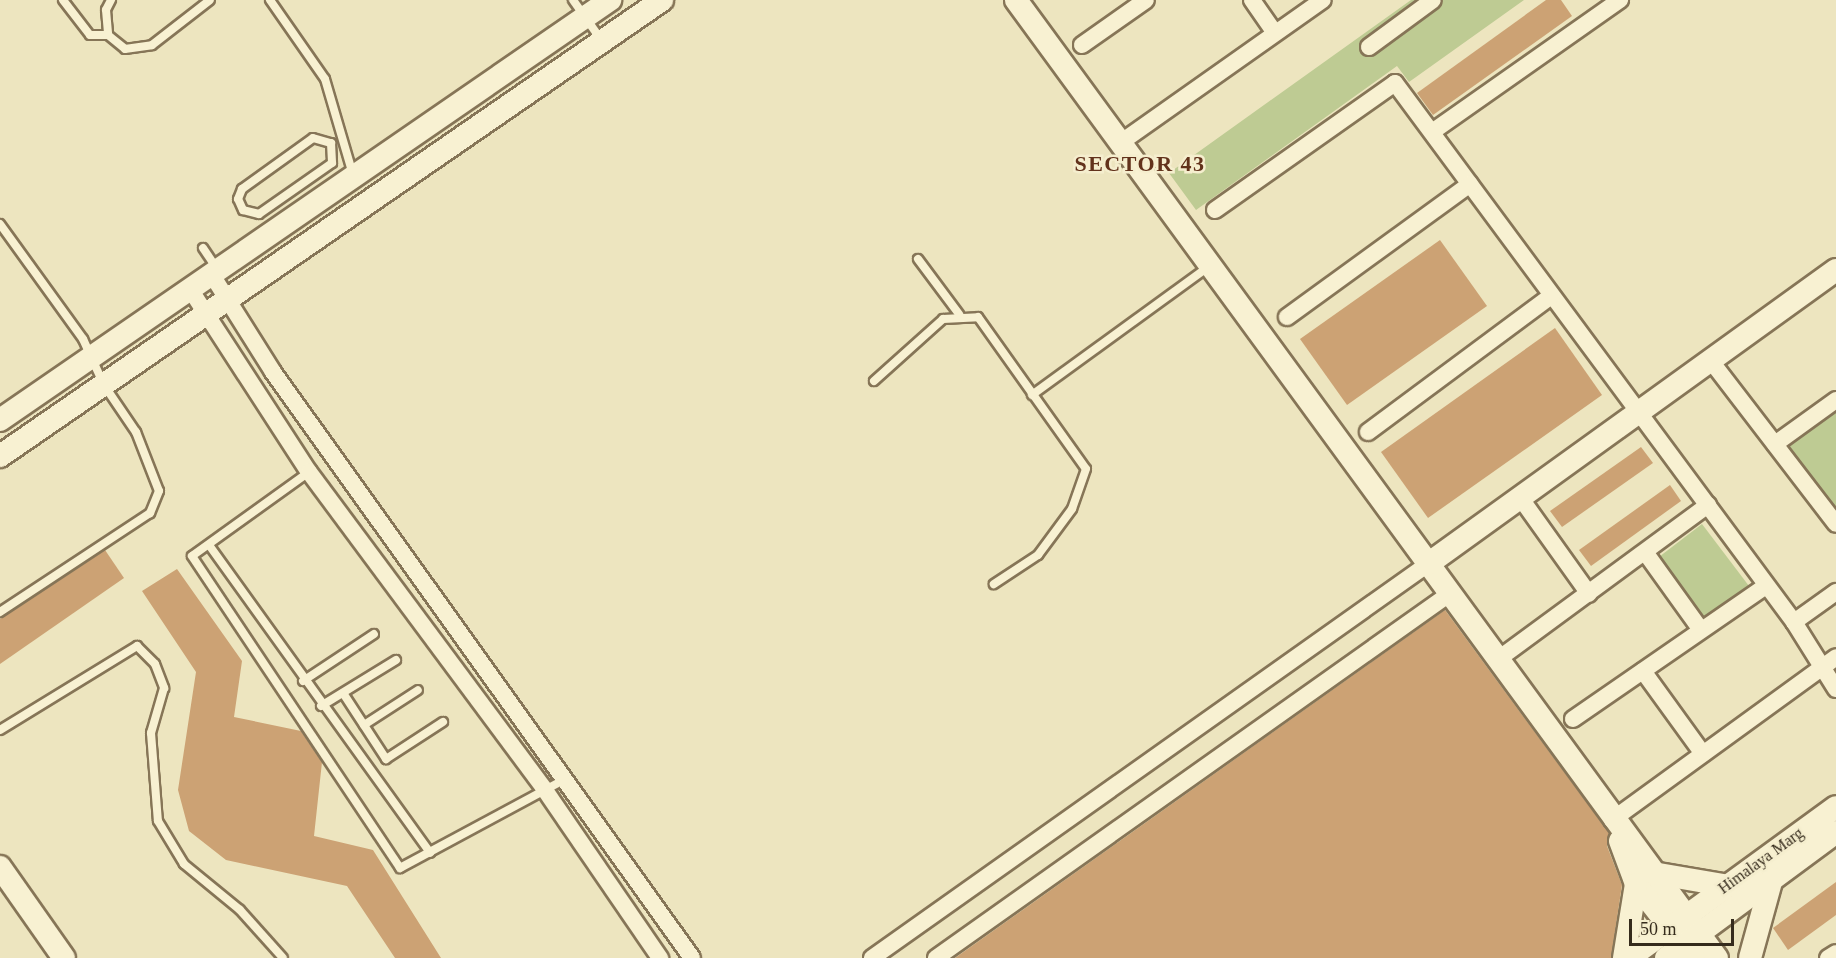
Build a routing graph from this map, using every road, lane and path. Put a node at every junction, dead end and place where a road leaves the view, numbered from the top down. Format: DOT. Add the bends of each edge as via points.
graph roads {
  1 [pos="63,0"];
  2 [pos="111,0"];
  3 [pos="210,0"];
  4 [pos="270,0"];
  5 [pos="610,0"];
  6 [pos="662,0"];
  7 [pos="1016,0"];
  8 [pos="1146,0"];
  9 [pos="1252,0"];
  10 [pos="1323,0"];
  11 [pos="1433,0"];
  12 [pos="1620,0"];
  13 [pos="578,9"];
  14 [pos="1275,33"];
  15 [pos="108,35"];
  16 [pos="602,42"];
  17 [pos="1082,45"];
  18 [pos="1369,47"];
  19 [pos="1432,132"];
  20 [pos="1120,143"];
  21 [pos="354,178"];
  22 [pos="1470,184"];
  23 [pos="1215,210"];
  24 [pos="254,215"];
  25 [pos="0,224"];
  26 [pos="266,238"];
  27 [pos="203,248"];
  28 [pos="918,259"];
  29 [pos="1208,267"];
  30 [pos="1836,270"];
  31 [pos="215,273"];
  32 [pos="190,289"];
  33 [pos="1551,296"];
  34 [pos="228,301"];
  35 [pos="207,314"];
  36 [pos="959,314"];
  37 [pos="1287,318"];
  38 [pos="92,356"];
  39 [pos="1711,361"];
  40 [pos="874,381"];
  41 [pos="104,385"];
  42 [pos="1032,395"];
  43 [pos="1836,400"];
  44 [pos="1639,413"];
  45 [pos="0,420"];
  46 [pos="1368,432"];
  47 [pos="1775,444"];
  48 [pos="0,456"];
  49 [pos="309,472"];
  50 [pos="1522,500"];
  51 [pos="1708,505"];
  52 [pos="1836,524"];
  53 [pos="208,544"];
  54 [pos="1645,552"];
  55 [pos="1428,564"];
  56 [pos="994,584"];
  57 [pos="1766,586"];
  58 [pos="1836,592"];
  59 [pos="1589,594"];
  60 [pos="1448,595"];
  61 [pos="0,612"];
  62 [pos="1794,622"];
  63 [pos="1701,630"];
  64 [pos="374,634"];
  65 [pos="396,660"];
  66 [pos="1497,660"];
  67 [pos="1829,662"];
  68 [pos="1643,671"];
  69 [pos="303,681"];
  70 [pos="1836,689"];
  71 [pos="418,690"];
  72 [pos="343,693"];
  73 [pos="321,706"];
  74 [pos="1573,719"];
  75 [pos="443,722"];
  76 [pos="364,725"];
  77 [pos="0,730"];
  78 [pos="1702,754"];
  79 [pos="565,779"];
  80 [pos="545,790"];
  81 [pos="1836,807"];
  82 [pos="1612,820"];
  83 [pos="1836,832"];
  84 [pos="430,853"];
  85 [pos="0,867"];
  86 [pos="1772,878"];
  87 [pos="1644,879"];
  88 [pos="1728,886"];
  89 [pos="1683,940"];
  90 [pos="1836,952"];
  91 [pos="64,958"];
  92 [pos="283,958"];
  93 [pos="660,958"];
  94 [pos="692,958"];
  95 [pos="872,958"];
  96 [pos="936,958"];
  97 [pos="1624,958"];
  98 [pos="1629,958"];
  99 [pos="1717,958"];
  100 [pos="1750,958"];
  101 [pos="1828,958"];
  1 -- 15 [label="lane" via="90,35"];
  2 -- 15 [label="lane" via="106,10"];
  3 -- 15 [label="lane" via="152,45 125,49"];
  4 -- 21 [label="lane" via="325,79"];
  5 -- 13 [label="street"];
  6 -- 16 [label="street"];
  7 -- 20 [label="street"];
  8 -- 17 [label="street"];
  9 -- 14 [label="street"];
  10 -- 14 [label="street"];
  11 -- 18 [label="street"];
  12 -- 19 [label="street"];
  13 -- 16 [label="lane"];
  13 -- 21 [label="street"];
  14 -- 20 [label="street"];
  16 -- 34 [label="street"];
  19 -- 22 [label="street"];
  19 -- 23 [label="street" via="1395,83"];
  20 -- 29 [label="street"];
  21 -- 26 [label="street"];
  22 -- 33 [label="street"];
  22 -- 37 [label="street"];
  24 -- 24 [label="lane" via="239,205 242,189 313,138 327,138 335,151 332,163"];
  24 -- 26 [label="lane"];
  25 -- 38 [label="lane"];
  26 -- 31 [label="street"];
  27 -- 31 [label="lane"];
  28 -- 36 [label="lane"];
  29 -- 42 [label="lane"];
  29 -- 55 [label="street"];
  30 -- 39 [label="street"];
  31 -- 32 [label="street"];
  31 -- 34 [label="street"];
  32 -- 35 [label="street"];
  32 -- 38 [label="street"];
  33 -- 44 [label="street"];
  33 -- 46 [label="street"];
  34 -- 35 [label="street"];
  34 -- 79 [label="street"];
  35 -- 41 [label="street"];
  35 -- 49 [label="street"];
  36 -- 40 [label="lane" via="944,319"];
  36 -- 42 [label="lane" via="978,317"];
  38 -- 41 [label="lane"];
  38 -- 45 [label="street"];
  39 -- 44 [label="street"];
  39 -- 47 [label="street"];
  41 -- 48 [label="street"];
  41 -- 61 [label="lane" via="136,432 159,491 150,513"];
  42 -- 56 [label="lane" via="1086,469 1084,482 1072,509 1038,555"];
  43 -- 47 [label="street"];
  44 -- 50 [label="street"];
  44 -- 51 [label="street"];
  47 -- 52 [label="street"];
  49 -- 53 [label="lane"];
  49 -- 80 [label="street"];
  50 -- 55 [label="street"];
  50 -- 59 [label="street"];
  51 -- 54 [label="street"];
  51 -- 57 [label="street"];
  53 -- 69 [label="lane"];
  53 -- 84 [label="lane" via="192,556 400,868"];
  54 -- 59 [label="street"];
  54 -- 63 [label="street"];
  55 -- 60 [label="street"];
  55 -- 95 [label="street"];
  57 -- 62 [label="street"];
  57 -- 63 [label="street"];
  58 -- 62 [label="street"];
  59 -- 66 [label="street"];
  60 -- 66 [label="street"];
  60 -- 96 [label="street"];
  62 -- 67 [label="street"];
  63 -- 68 [label="street"];
  64 -- 69 [label="lane"];
  65 -- 72 [label="lane"];
  66 -- 82 [label="street"];
  67 -- 70 [label="street"];
  67 -- 78 [label="street"];
  68 -- 74 [label="street"];
  68 -- 78 [label="street"];
  69 -- 73 [label="lane"];
  71 -- 76 [label="lane"];
  72 -- 73 [label="lane"];
  72 -- 76 [label="lane"];
  73 -- 84 [label="lane"];
  75 -- 76 [label="lane" via="386,759"];
  77 -- 92 [label="lane" via="137,646 155,664 164,688 151,733 158,821 184,864 240,909"];
  78 -- 82 [label="street"];
  79 -- 80 [label="lane"];
  79 -- 94 [label="street"];
  80 -- 84 [label="lane"];
  80 -- 93 [label="street"];
  81 -- 88 [label="street, Himalaya Marg"];
  82 -- 87 [label="street"];
  83 -- 86 [label="street, Himalaya Marg"];
  85 -- 91 [label="street"];
  86 -- 89 [label="street, Himalaya Marg"];
  86 -- 100 [label="street"];
  87 -- 88 [label="street"];
  87 -- 89 [label="street"];
  87 -- 97 [label="street"];
  88 -- 89 [label="street, Himalaya Marg"];
  89 -- 98 [label="street, Himalaya Marg"];
  89 -- 99 [label="street"];
  90 -- 101 [label="street"];
}
